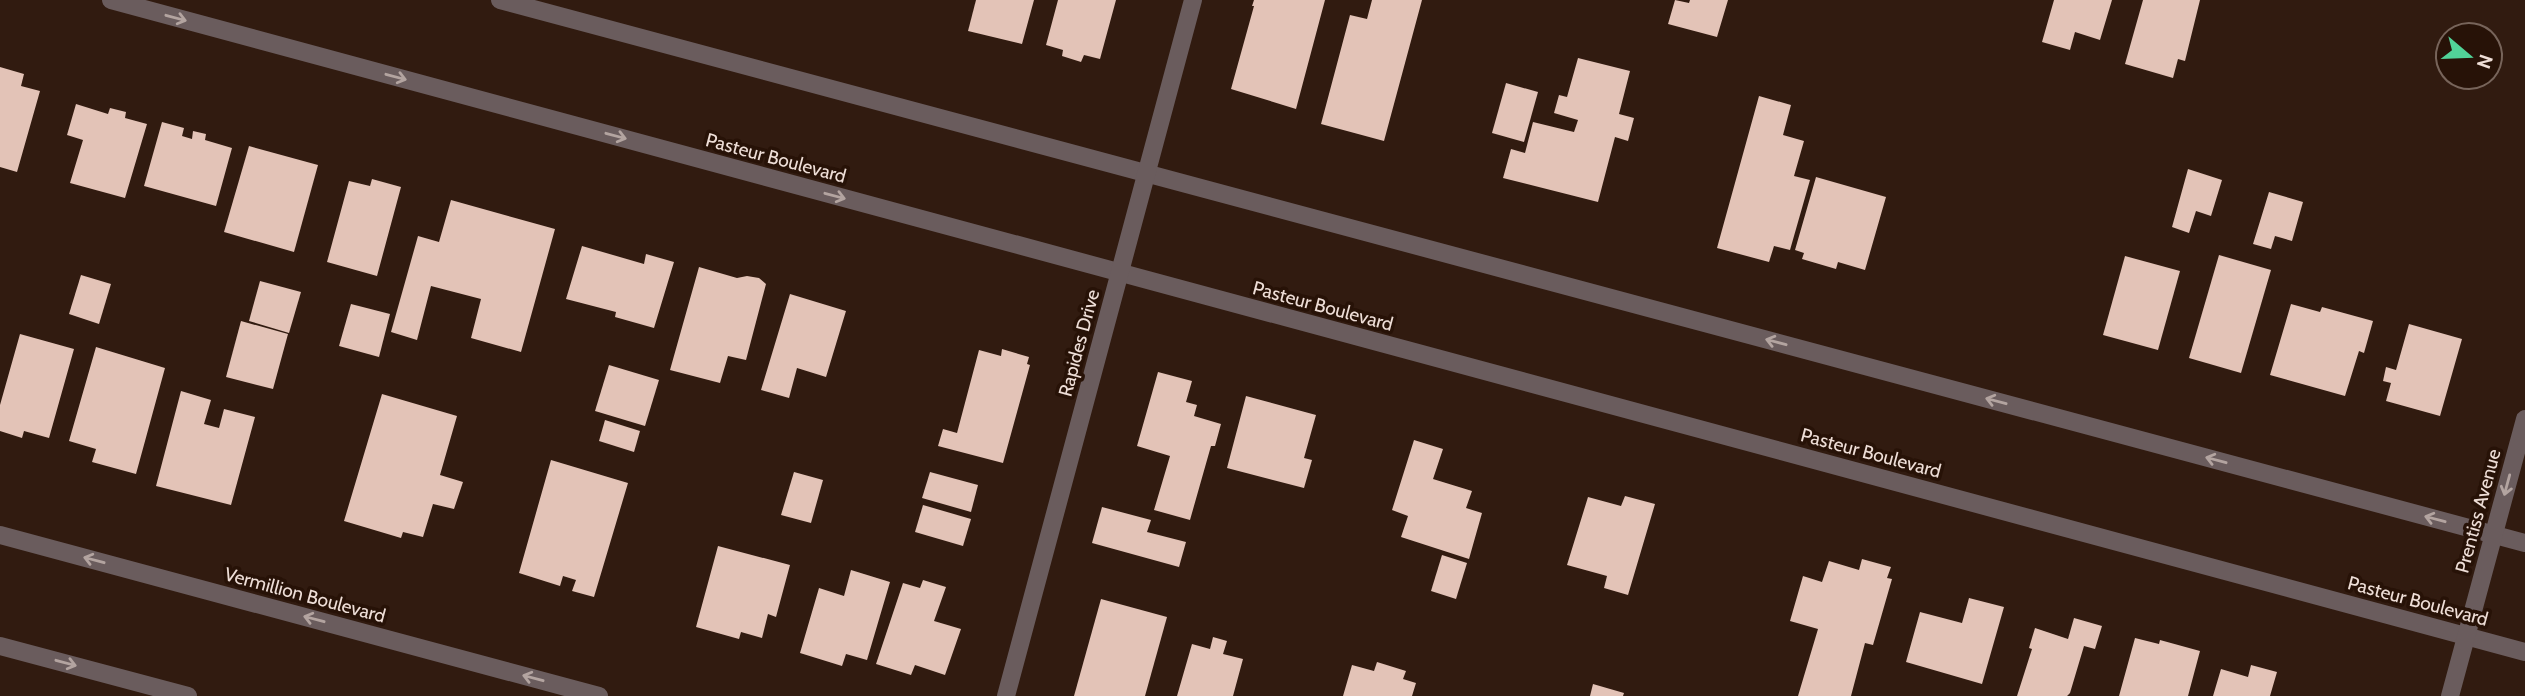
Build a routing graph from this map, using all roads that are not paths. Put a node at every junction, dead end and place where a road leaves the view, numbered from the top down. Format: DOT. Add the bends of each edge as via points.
graph roads {
  1 [pos="111,0"];
  2 [pos="500,0"];
  3 [pos="1193,0"];
  4 [pos="1147,173"];
  5 [pos="1120,273"];
  6 [pos="2525,419"];
  7 [pos="0,535"];
  8 [pos="2494,535"];
  9 [pos="2525,543"];
  10 [pos="2466,636"];
  11 [pos="0,646"];
  12 [pos="2525,652"];
  13 [pos="188,696"];
  14 [pos="599,696"];
  15 [pos="1006,696"];
  16 [pos="2449,696"];
  1 -- 5 [label="street, Pasteur Boulevard, one-way"];
  2 -- 4 [label="street"];
  3 -- 4 [label="street, Rapides Drive"];
  4 -- 5 [label="street, Rapides Drive"];
  8 -- 4 [label="street, one-way"];
  5 -- 10 [label="street, Pasteur Boulevard"];
  5 -- 15 [label="street, Rapides Drive"];
  6 -- 8 [label="street, Prentiss Avenue, one-way"];
  14 -- 7 [label="street, Vermillion Boulevard, one-way"];
  8 -- 9 [label="street"];
  8 -- 10 [label="street, Prentiss Avenue"];
  10 -- 12 [label="street, Pasteur Boulevard"];
  10 -- 16 [label="street, Prentiss Avenue"];
  11 -- 13 [label="street, one-way"];
}
